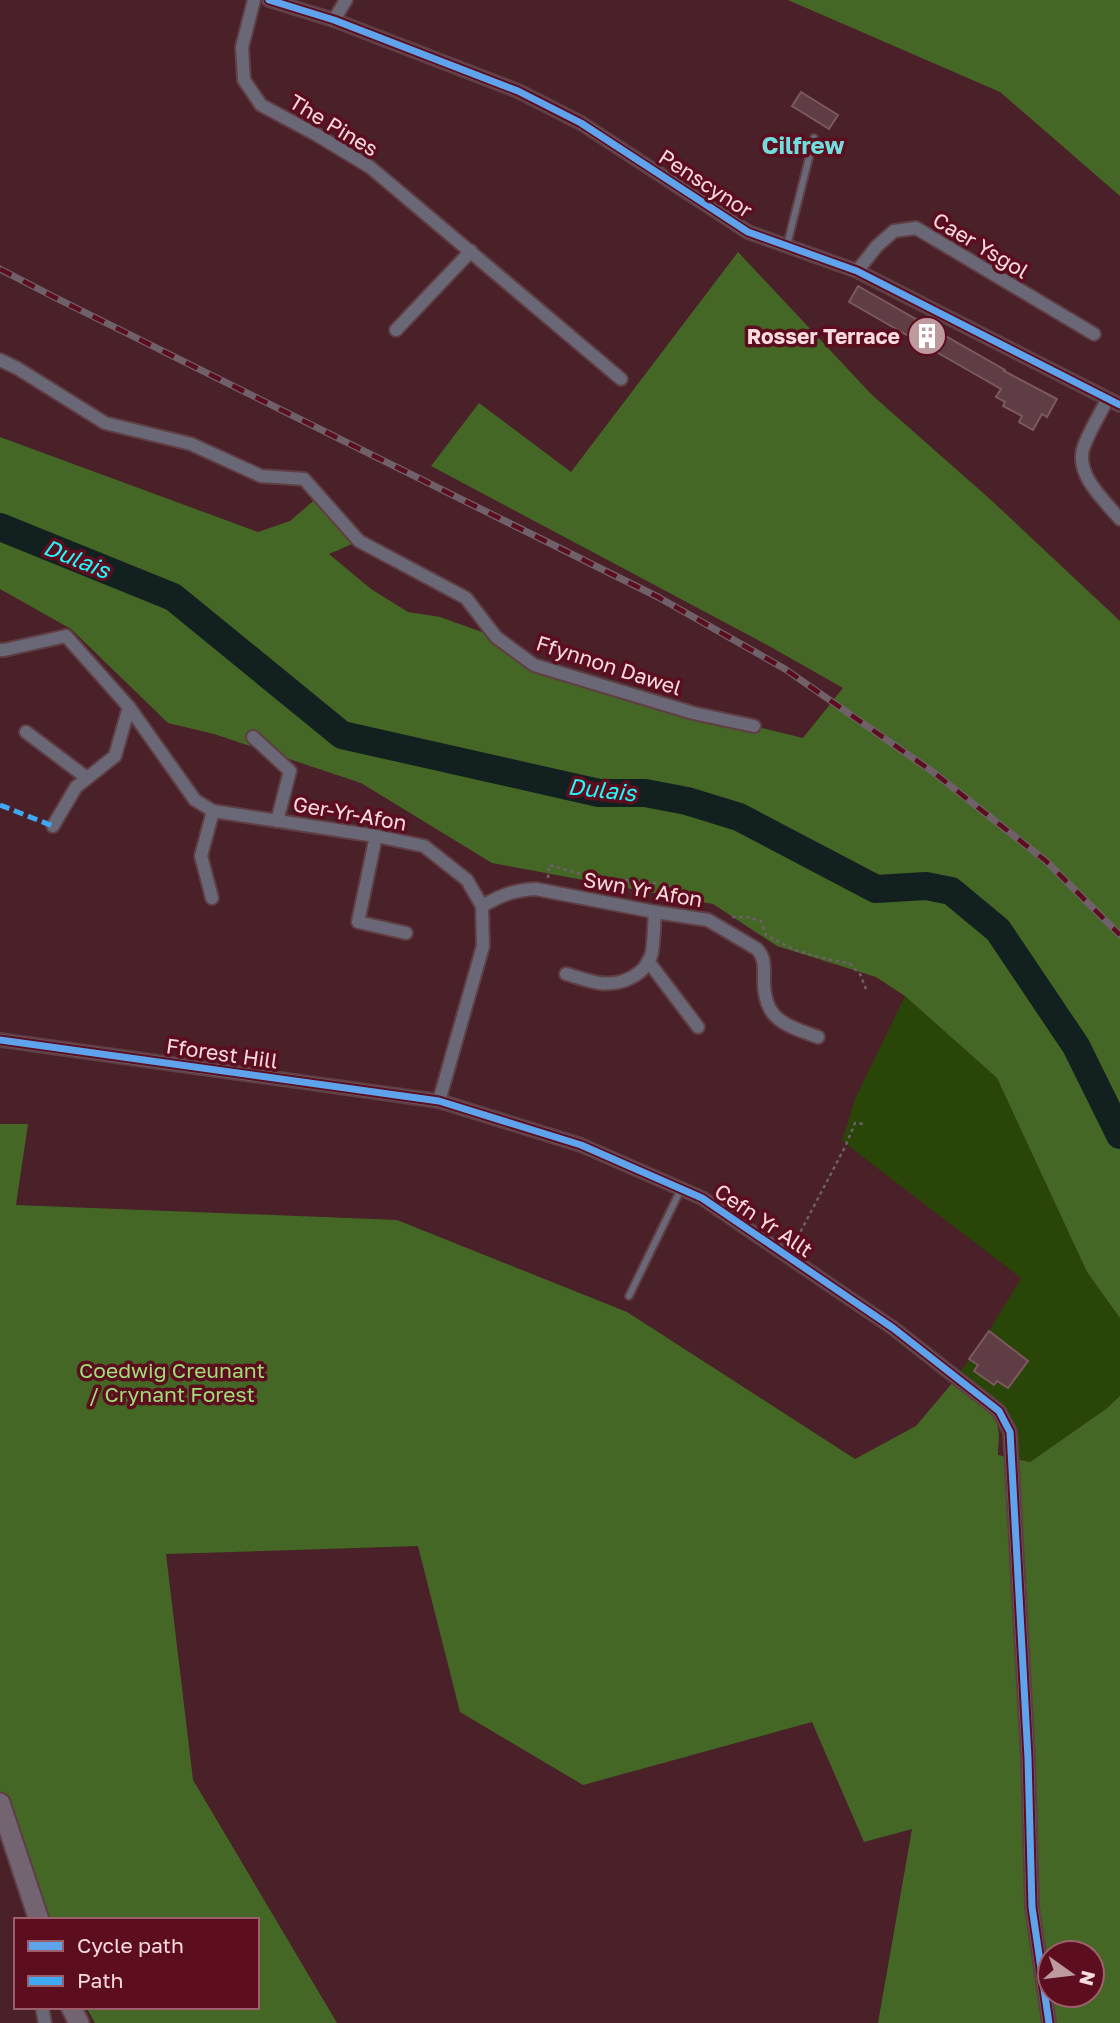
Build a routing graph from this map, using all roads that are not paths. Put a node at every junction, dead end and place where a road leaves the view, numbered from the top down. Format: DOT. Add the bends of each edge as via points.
graph roads {
  1 [pos="254,0"];
  2 [pos="269,0"];
  3 [pos="346,0"];
  4 [pos="334,20"];
  5 [pos="814,138"];
  6 [pos="787,245"];
  7 [pos="471,251"];
  8 [pos="857,271"];
  9 [pos="396,330"];
  10 [pos="1094,334"];
  11 [pos="0,360"];
  12 [pos="621,379"];
  13 [pos="1107,400"];
  14 [pos="1120,405"];
  15 [pos="1120,519"];
  16 [pos="0,649"];
  17 [pos="129,707"];
  18 [pos="754,726"];
  19 [pos="26,732"];
  20 [pos="253,737"];
  21 [pos="87,778"];
  22 [pos="213,811"];
  23 [pos="277,821"];
  24 [pos="53,826"];
  25 [pos="376,836"];
  26 [pos="212,898"];
  27 [pos="482,906"];
  28 [pos="655,912"];
  29 [pos="406,933"];
  30 [pos="648,961"];
  31 [pos="566,974"];
  32 [pos="698,1027"];
  33 [pos="818,1037"];
  34 [pos="0,1040"];
  35 [pos="439,1101"];
  36 [pos="681,1189"];
  37 [pos="629,1296"];
  38 [pos="0,1803"];
  39 [pos="38,1918"];
  40 [pos="1049,2023"];
  1 -- 7 [label="street, The Pines" via="242,47 244,80 261,105 370,167"];
  2 -- 4 [label="street, Penscynor"];
  3 -- 4 [label="street"];
  4 -- 6 [label="street, Penscynor" via="518,92 570,118 748,232"];
  5 -- 6 [label="lane"];
  6 -- 8 [label="street, Penscynor"];
  7 -- 9 [label="street"];
  7 -- 12 [label="street, The Pines"];
  8 -- 10 [label="street, Caer Ysgol" via="894,231 916,228"];
  8 -- 13 [label="street, Penscynor"];
  11 -- 18 [label="street, Ffynnon Dawel" via="105,423 191,444 261,476 304,479 359,541 466,598 496,637 534,665 692,713"];
  13 -- 14 [label="street, Penscynor"];
  13 -- 15 [label="street" via="1083,450 1083,467 1092,486"];
  16 -- 17 [label="street" via="66,636"];
  17 -- 21 [label="street" via="115,756"];
  17 -- 22 [label="street" via="195,800"];
  19 -- 21 [label="street"];
  20 -- 23 [label="street" via="290,771"];
  21 -- 24 [label="street" via="75,787"];
  22 -- 23 [label="street, Ger-Yr-Afon"];
  22 -- 26 [label="street" via="201,856"];
  23 -- 25 [label="street, Ger-Yr-Afon"];
  25 -- 27 [label="street, Ger-Yr-Afon" via="424,846 467,880"];
  25 -- 29 [label="street" via="358,922"];
  27 -- 28 [label="street, Swn Yr Afon" via="505,894 536,889"];
  27 -- 35 [label="street" via="483,946"];
  28 -- 30 [label="street"];
  28 -- 33 [label="street, Swn Yr Afon" via="708,920 757,949 765,964 765,994 775,1017"];
  30 -- 31 [label="street" via="644,969 623,981 600,983"];
  30 -- 32 [label="street"];
  34 -- 35 [label="street, Fforest Hill"];
  35 -- 36 [label="street, Cefn Yr Allt" via="581,1145"];
  36 -- 37 [label="lane"];
  36 -- 40 [label="street, Cefn Yr Allt" via="702,1198 893,1328 999,1411 1010,1432 1032,1908"];
  38 -- 39 [label="main road"];
}
